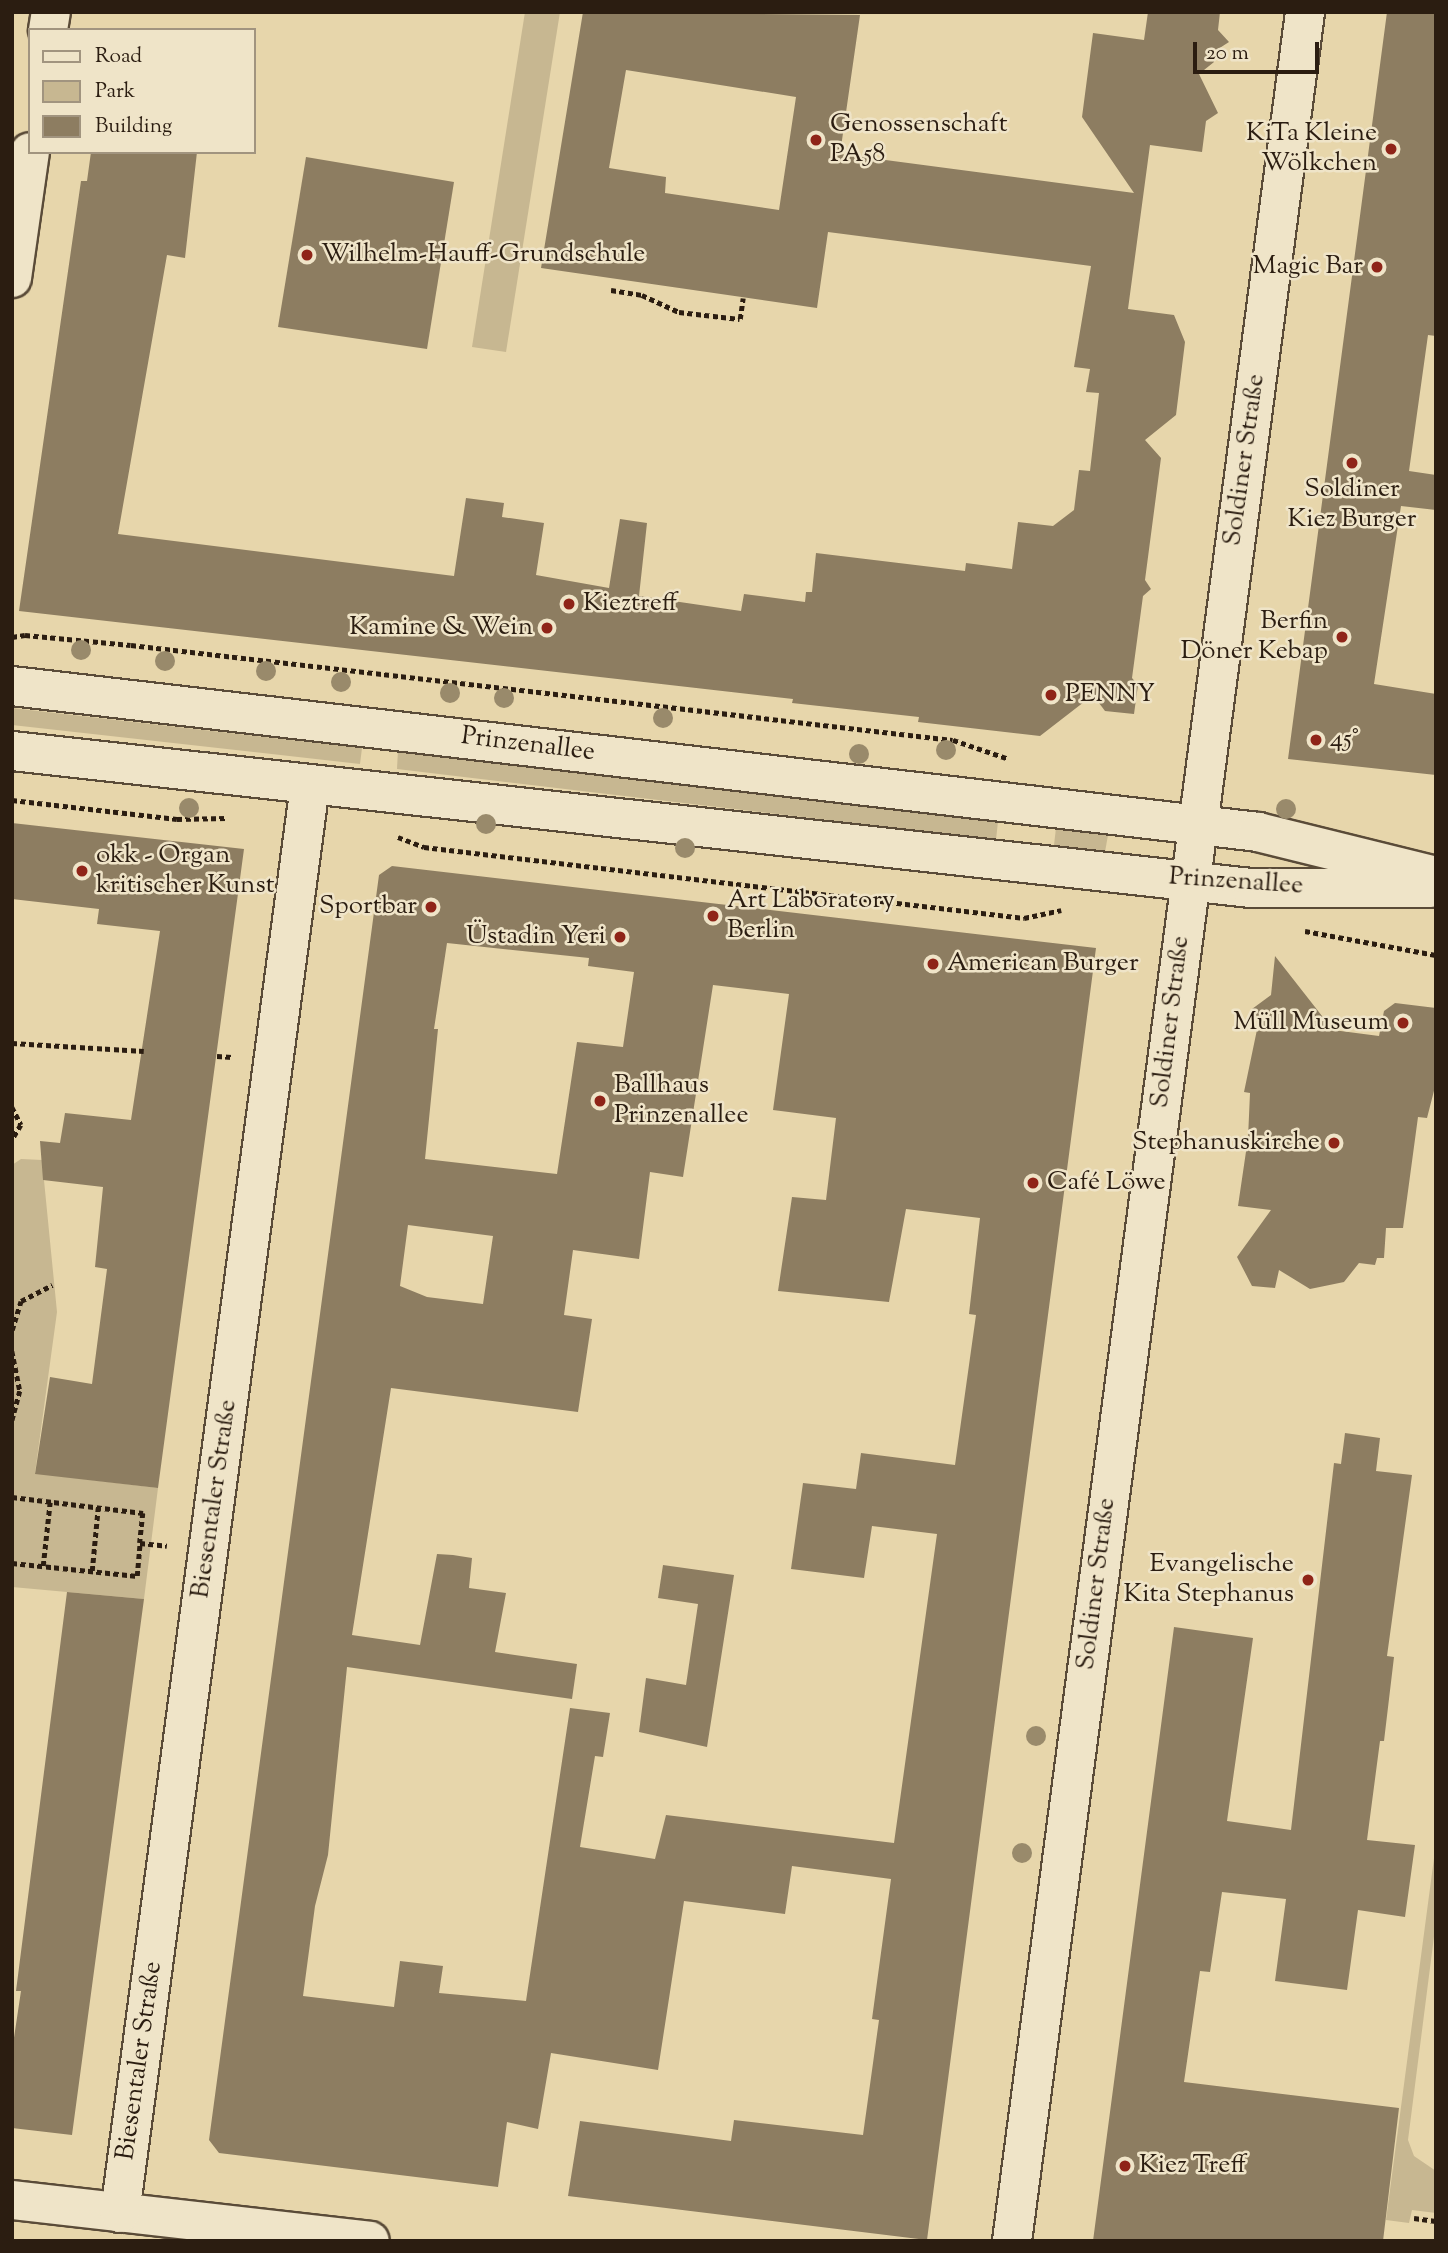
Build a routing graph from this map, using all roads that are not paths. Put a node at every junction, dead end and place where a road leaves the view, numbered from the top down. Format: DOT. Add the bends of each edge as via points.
graph roads {
  1 [pos="1305,12"];
  2 [pos="30,154"];
  3 [pos="12,278"];
  4 [pos="12,687"];
  5 [pos="12,751"];
  6 [pos="310,785"];
  7 [pos="1044,807"];
  8 [pos="1196,825"];
  9 [pos="1037,865"];
  10 [pos="1436,876"];
  11 [pos="1189,880"];
  12 [pos="1436,888"];
  13 [pos="12,2200"];
  14 [pos="120,2213"];
  15 [pos="370,2241"];
  16 [pos="1012,2241"];
  1 -- 8 [label="street, Soldiner Straße"];
  2 -- 3 [label="street"];
  4 -- 7 [label="street, Prinzenallee"];
  5 -- 6 [label="street, Prinzenallee"];
  6 -- 9 [label="street, Prinzenallee"];
  6 -- 14 [label="street, Biesentaler Straße"];
  7 -- 8 [label="street, Prinzenallee"];
  7 -- 9 [label="street"];
  8 -- 10 [label="street, Prinzenallee" via="1287,836"];
  8 -- 11 [label="street, Soldiner Straße"];
  9 -- 11 [label="street, Prinzenallee"];
  11 -- 12 [label="street, Prinzenallee" via="1251,888"];
  11 -- 16 [label="street, Soldiner Straße"];
  13 -- 14 [label="street"];
  14 -- 15 [label="street"];
}
